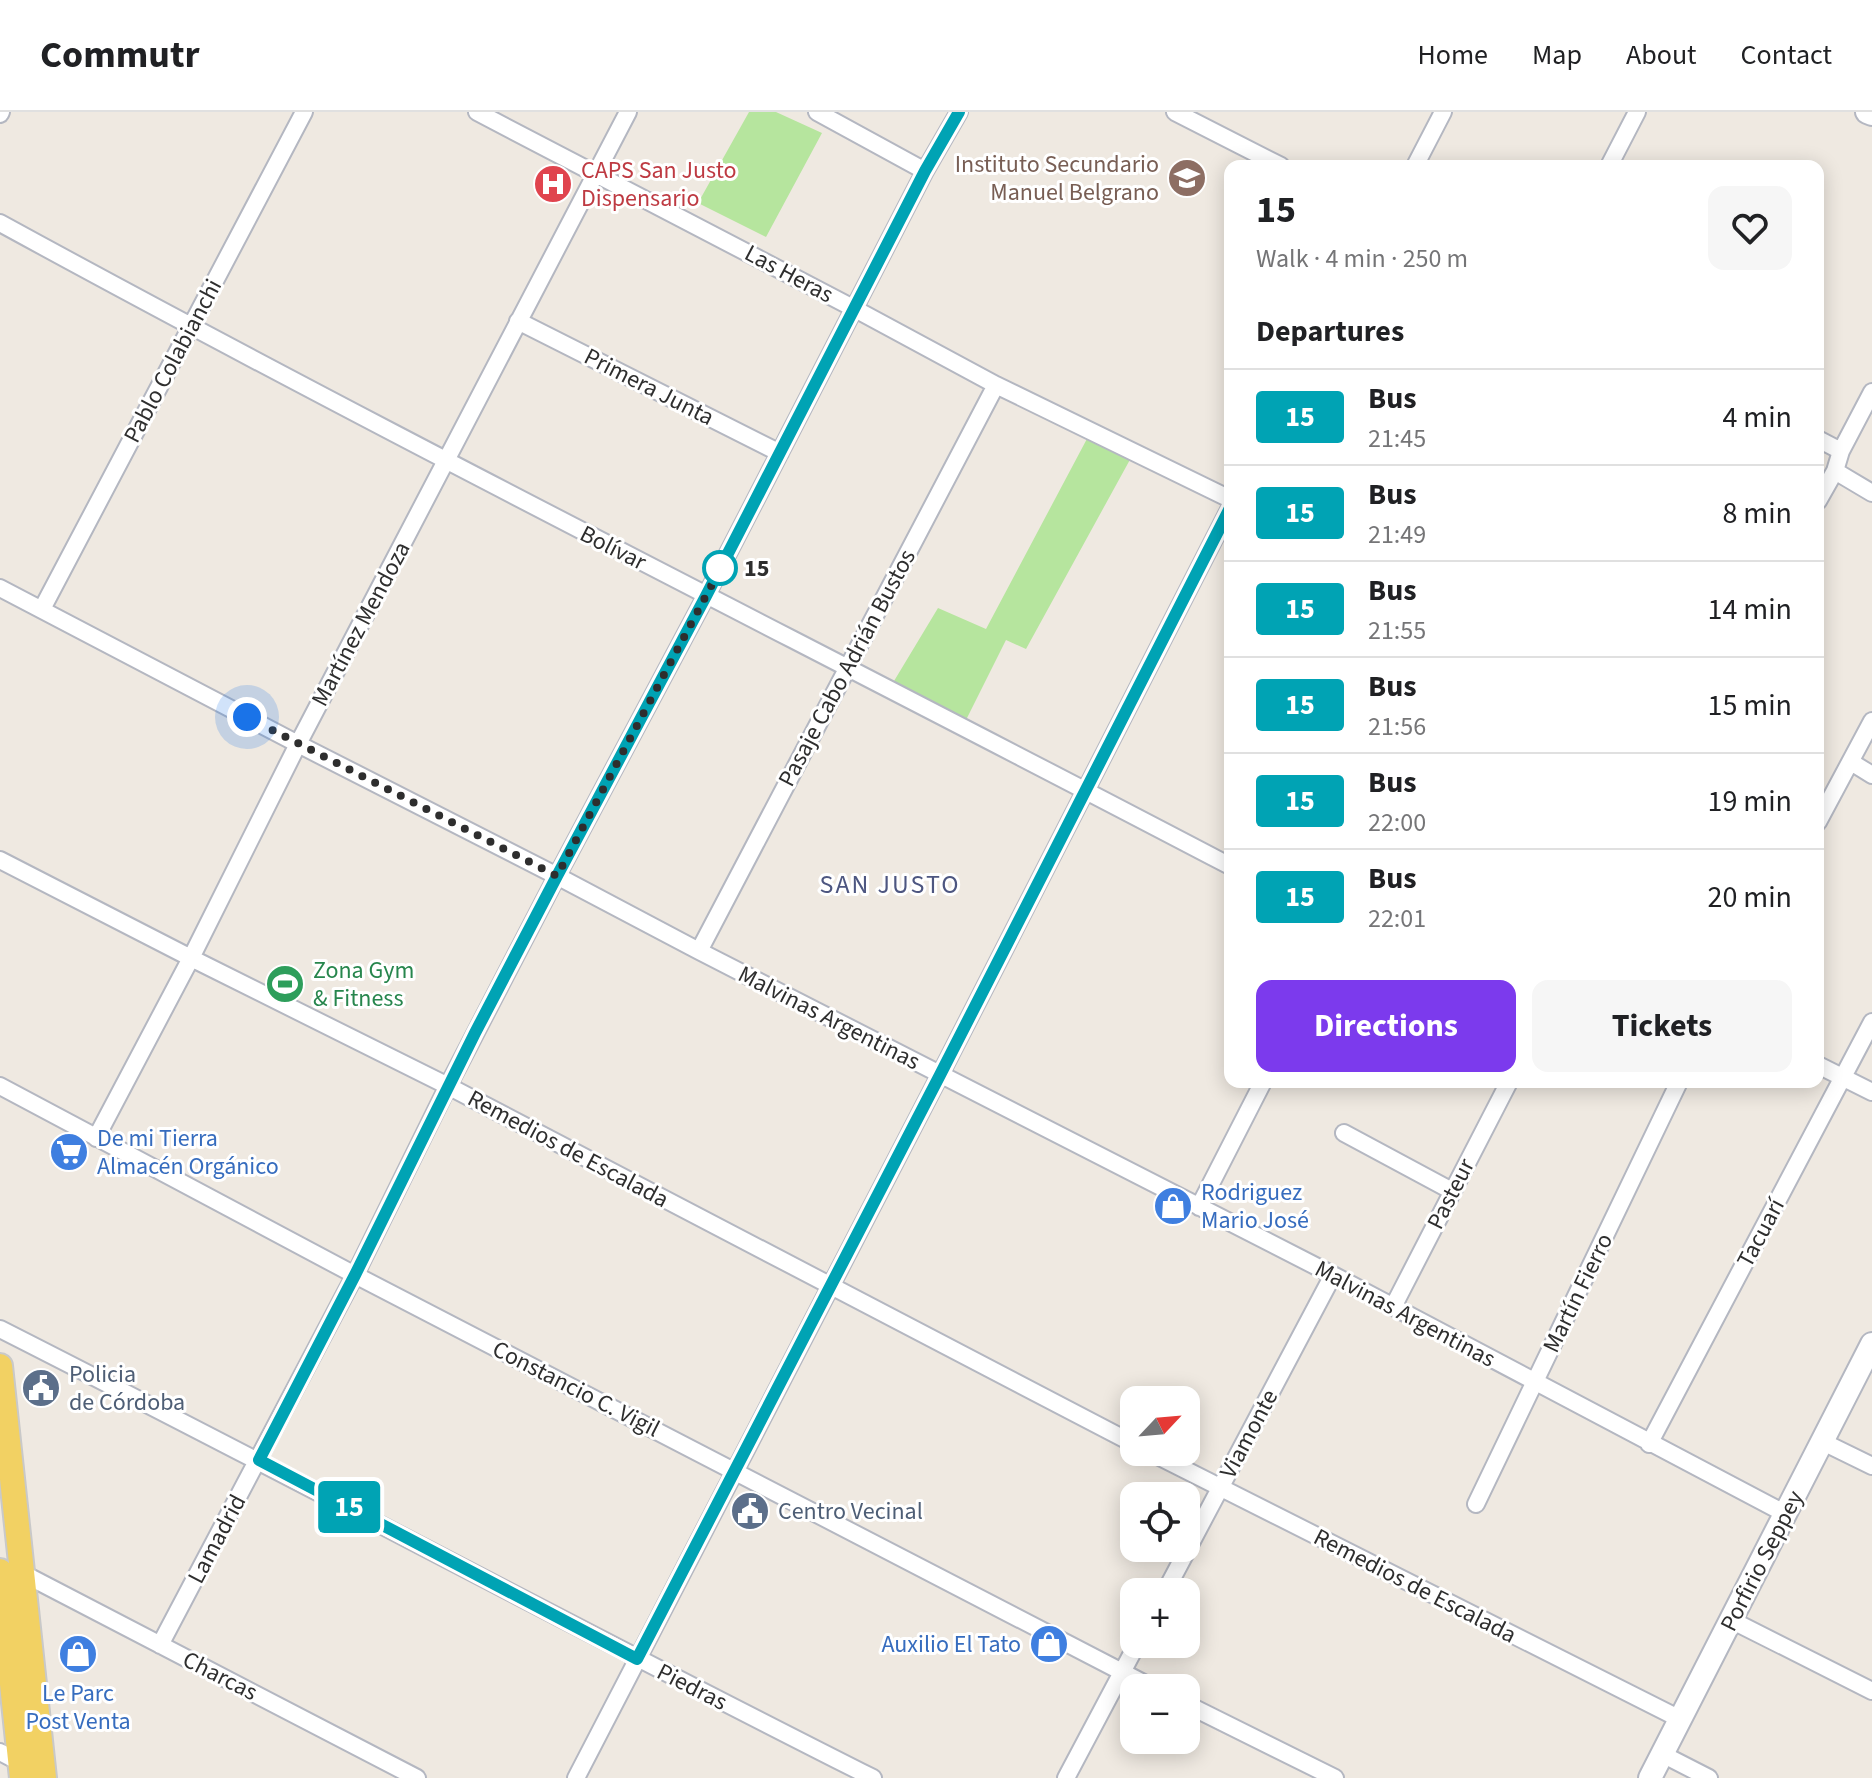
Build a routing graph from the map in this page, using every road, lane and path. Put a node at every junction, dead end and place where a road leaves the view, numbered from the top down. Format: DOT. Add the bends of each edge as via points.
graph roads {
  1 [pos="304,112"];
  2 [pos="477,112"];
  3 [pos="628,112"];
  4 [pos="817,112"];
  5 [pos="959,112"];
  6 [pos="1175,112"];
  7 [pos="1443,112"];
  8 [pos="1637,112"];
  9 [pos="1269,160"];
  10 [pos="1418,160"];
  11 [pos="1612,160"];
  12 [pos="925,171"];
  13 [pos="596,173"];
  14 [pos="0,223"];
  15 [pos="855,309"];
  16 [pos="518,321"];
  17 [pos="190,327"];
  18 [pos="996,385"];
  19 [pos="1872,392"];
  20 [pos="1824,442"];
  21 [pos="1841,451"];
  22 [pos="780,453"];
  23 [pos="446,461"];
  24 [pos="1835,471"];
  25 [pos="1824,490"];
  26 [pos="1872,493"];
  27 [pos="1224,496"];
  28 [pos="1224,520"];
  29 [pos="0,588"];
  30 [pos="706,596"];
  31 [pos="42,609"];
  32 [pos="847,668"];
  33 [pos="1872,721"];
  34 [pos="298,744"];
  35 [pos="1851,762"];
  36 [pos="1872,775"];
  37 [pos="1086,791"];
  38 [pos="1824,811"];
  39 [pos="0,860"];
  40 [pos="1224,863"];
  41 [pos="557,876"];
  42 [pos="699,951"];
  43 [pos="191,958"];
  44 [pos="1872,1022"];
  45 [pos="1824,1068"];
  46 [pos="940,1075"];
  47 [pos="1843,1078"];
  48 [pos="0,1086"];
  49 [pos="448,1086"];
  50 [pos="1260,1088"];
  51 [pos="1506,1088"];
  52 [pos="1676,1088"];
  53 [pos="1872,1092"];
  54 [pos="1344,1133"];
  55 [pos="96,1138"];
  56 [pos="1452,1191"];
  57 [pos="1199,1207"];
  58 [pos="355,1275"];
  59 [pos="1333,1275"];
  60 [pos="831,1286"];
  61 [pos="1393,1307"];
  62 [pos="0,1329"];
  63 [pos="1872,1344"];
  64 [pos="0,1366"];
  65 [pos="1535,1382"];
  66 [pos="1120,1437"];
  67 [pos="1823,1442"];
  68 [pos="1649,1444"];
  69 [pos="259,1460"];
  70 [pos="1177,1466"];
  71 [pos="1872,1466"];
  72 [pos="734,1471"];
  73 [pos="1220,1488"];
  74 [pos="1476,1504"];
  75 [pos="1786,1514"];
  76 [pos="11,1572"];
  77 [pos="1172,1578"];
  78 [pos="1731,1620"];
  79 [pos="160,1645"];
  80 [pos="1130,1658"];
  81 [pos="637,1659"];
  82 [pos="1122,1672"];
  83 [pos="1126,1674"];
  84 [pos="1872,1691"];
  85 [pos="1200,1711"];
  86 [pos="1680,1719"];
  87 [pos="1662,1754"];
  88 [pos="18,1768"];
  89 [pos="44,1778"];
  90 [pos="417,1778"];
  91 [pos="576,1778"];
  92 [pos="873,1778"];
  93 [pos="1066,1778"];
  94 [pos="1335,1778"];
  95 [pos="1650,1778"];
  96 [pos="1709,1778"];
  1 -- 17 [label="street, Pablo Colabianchi"];
  2 -- 13 [label="street, Las Heras"];
  3 -- 13 [label="street, Martínez Mendoza"];
  4 -- 12 [label="street"];
  5 -- 12 [label="street, Lamadrid"];
  6 -- 9 [label="street"];
  7 -- 10 [label="street"];
  8 -- 11 [label="street"];
  12 -- 15 [label="street, Lamadrid"];
  13 -- 15 [label="street, Las Heras"];
  13 -- 16 [label="street, Martínez Mendoza"];
  14 -- 17 [label="street, Bolívar"];
  15 -- 18 [label="street, Las Heras"];
  15 -- 22 [label="street, Lamadrid"];
  16 -- 22 [label="street, Primera Junta"];
  16 -- 23 [label="street, Martínez Mendoza"];
  17 -- 23 [label="street, Bolívar"];
  17 -- 31 [label="street, Pablo Colabianchi"];
  18 -- 27 [label="street, Las Heras"];
  18 -- 32 [label="street, Pasaje Cabo Adrián Bustos"];
  19 -- 21 [label="street"];
  20 -- 21 [label="street"];
  21 -- 24 [label="street"];
  22 -- 30 [label="street, Lamadrid"];
  23 -- 30 [label="street, Bolívar"];
  23 -- 34 [label="street, Martínez Mendoza"];
  24 -- 25 [label="street"];
  24 -- 26 [label="street"];
  28 -- 37 [label="street"];
  29 -- 31 [label="street, Malvinas Argentinas"];
  30 -- 32 [label="street, Bolívar"];
  30 -- 41 [label="street, Lamadrid"];
  31 -- 34 [label="street, Malvinas Argentinas"];
  32 -- 37 [label="street, Bolívar"];
  32 -- 42 [label="street, Pasaje Cabo Adrián Bustos"];
  33 -- 35 [label="street"];
  34 -- 41 [label="street, Malvinas Argentinas"];
  34 -- 43 [label="street, Martínez Mendoza"];
  35 -- 36 [label="street"];
  35 -- 38 [label="street"];
  37 -- 40 [label="street, Bolívar"];
  37 -- 46 [label="street"];
  39 -- 43 [label="street, Remedios de Escalada"];
  41 -- 42 [label="street, Malvinas Argentinas"];
  41 -- 49 [label="street, Lamadrid"];
  42 -- 46 [label="street, Malvinas Argentinas"];
  43 -- 49 [label="street, Remedios de Escalada"];
  43 -- 55 [label="street, Martínez Mendoza"];
  44 -- 47 [label="street, Tacuarí"];
  45 -- 47 [label="street"];
  46 -- 57 [label="street, Malvinas Argentinas"];
  46 -- 60 [label="street"];
  47 -- 53 [label="street"];
  47 -- 68 [label="street, Tacuarí"];
  48 -- 55 [label="street, Constancio C. Vigil"];
  49 -- 58 [label="street, Lamadrid"];
  49 -- 60 [label="street, Remedios de Escalada"];
  50 -- 57 [label="street"];
  51 -- 56 [label="street, Pasteur"];
  52 -- 65 [label="street, Martín Fierro"];
  54 -- 56 [label="street"];
  55 -- 58 [label="street, Constancio C. Vigil"];
  56 -- 61 [label="street, Pasteur"];
  57 -- 59 [label="street, Malvinas Argentinas"];
  58 -- 69 [label="street, Lamadrid"];
  58 -- 72 [label="street, Constancio C. Vigil"];
  59 -- 61 [label="street, Malvinas Argentinas"];
  59 -- 73 [label="street, Viamonte"];
  60 -- 66 [label="street, Remedios de Escalada"];
  60 -- 72 [label="street"];
  61 -- 65 [label="street, Malvinas Argentinas"];
  62 -- 69 [label="street, Piedras"];
  63 -- 67 [label="main road, Porfirio Seppey"];
  64 -- 76 [label="main road"];
  65 -- 68 [label="street, Malvinas Argentinas"];
  65 -- 74 [label="street, Martín Fierro"];
  67 -- 71 [label="street"];
  67 -- 75 [label="main road, Porfirio Seppey"];
  68 -- 75 [label="street, Malvinas Argentinas"];
  69 -- 79 [label="street, Lamadrid"];
  69 -- 81 [label="street, Piedras"];
  70 -- 73 [label="street, Remedios de Escalada"];
  72 -- 81 [label="street"];
  72 -- 82 [label="street, Constancio C. Vigil"];
  73 -- 77 [label="street, Viamonte"];
  73 -- 86 [label="street, Remedios de Escalada"];
  75 -- 78 [label="main road, Porfirio Seppey"];
  76 -- 79 [label="street, Charcas"];
  76 -- 88 [label="main road"];
  76 -- 89 [label="main road"];
  78 -- 84 [label="street"];
  78 -- 86 [label="main road, Porfirio Seppey"];
  79 -- 90 [label="street, Charcas"];
  80 -- 82 [label="street"];
  81 -- 91 [label="street"];
  81 -- 92 [label="street, Piedras"];
  82 -- 83 [label="street, Constancio C. Vigil"];
  82 -- 93 [label="street"];
  85 -- 94 [label="street"];
  86 -- 87 [label="main road, Porfirio Seppey"];
  87 -- 95 [label="main road, Porfirio Seppey"];
  87 -- 96 [label="street"];
}
